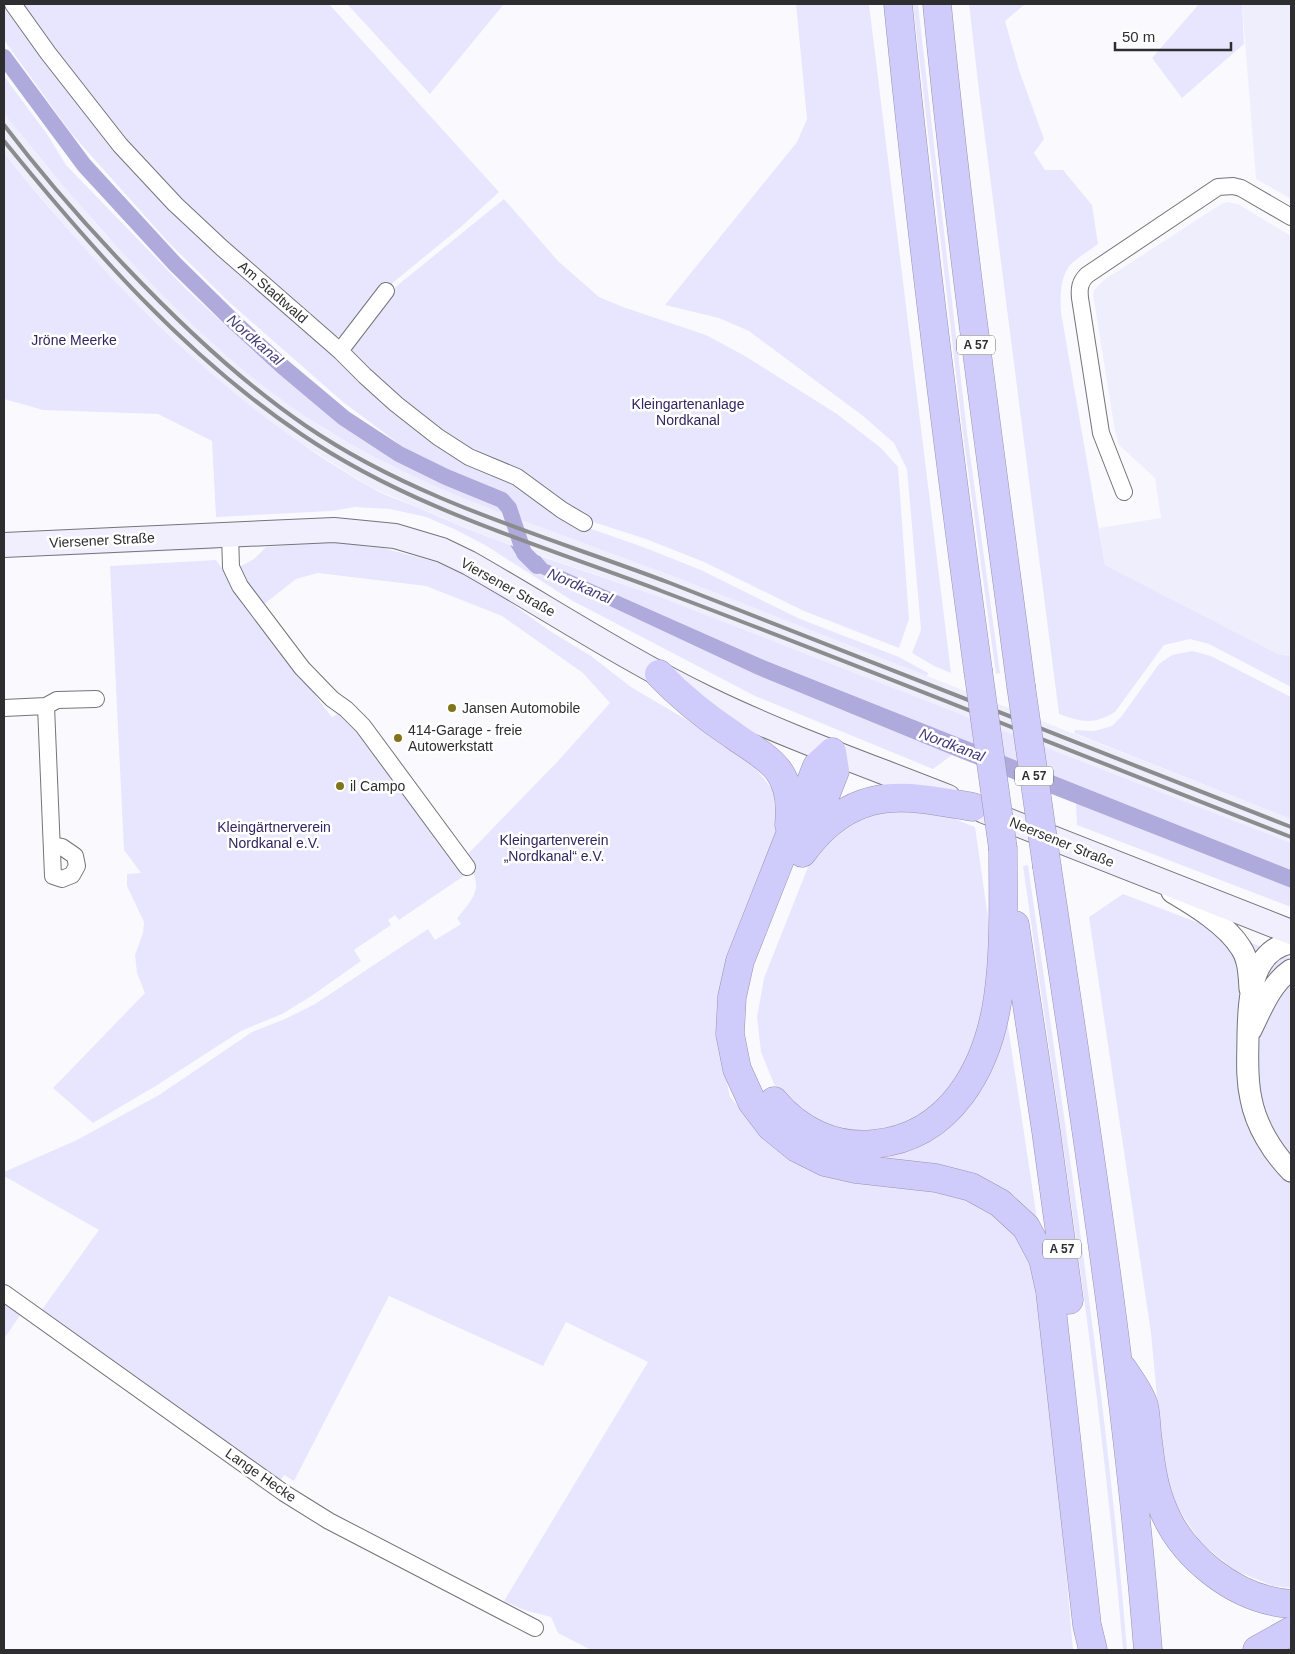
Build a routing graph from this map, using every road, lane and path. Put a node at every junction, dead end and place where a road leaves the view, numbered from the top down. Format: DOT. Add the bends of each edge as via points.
graph roads {
  1 [pos="13,4"];
  2 [pos="898,4"];
  3 [pos="937,4"];
  4 [pos="1291,217"];
  5 [pos="386,291"];
  6 [pos="340,350"];
  7 [pos="1124,492"];
  8 [pos="584,523"];
  9 [pos="230,534"];
  10 [pos="4,545"];
  11 [pos="659,674"];
  12 [pos="96,699"];
  13 [pos="46,706"];
  14 [pos="4,708"];
  15 [pos="832,752"];
  16 [pos="973,807"];
  17 [pos="53,845"];
  18 [pos="1003,849"];
  19 [pos="794,850"];
  20 [pos="467,867"];
  21 [pos="1146,876"];
  22 [pos="1291,932"];
  23 [pos="1291,943"];
  24 [pos="1291,970"];
  25 [pos="1250,994"];
  26 [pos="1248,1037"];
  27 [pos="1291,1171"];
  28 [pos="4,1293"];
  29 [pos="1118,1359"];
  30 [pos="1291,1604"];
  31 [pos="535,1628"];
  32 [pos="1291,1631"];
  33 [pos="1092,1650"];
  34 [pos="1105,1650"];
  35 [pos="1148,1650"];
  36 [pos="1257,1650"];
  1 -- 6 [label="street, Am Stadtwald" via="120,145 222,248"];
  2 -- 18 [label="highway, A 57, bridge" via="946,433"];
  3 -- 29 [label="highway, A 57, bridge" via="946,99 1021,686"];
  4 -- 7 [label="street" via="1241,188 1218,187 1082,281 1080,298 1101,433"];
  5 -- 6 [label="street"];
  6 -- 8 [label="street, Am Stadtwald" via="377,387 438,437 470,457 517,477"];
  9 -- 10 [label="main road, Viersener Straße"];
  9 -- 11 [label="main road, Viersener Straße" via="334,530 419,542 469,563"];
  9 -- 20 [label="street" via="231,567 240,586 302,668 362,726"];
  11 -- 15 [label="main road, Viersener Straße" via="763,724"];
  11 -- 19 [label="highway" via="676,692 760,753 778,770 788,790"];
  12 -- 13 [label="street" via="57,700"];
  13 -- 14 [label="street"];
  13 -- 17 [label="street"];
  15 -- 16 [label="main road, Neersener Straße"];
  15 -- 19 [label="highway" via="835,771"];
  16 -- 19 [label="highway" via="912,797 883,798 841,814"];
  16 -- 21 [label="main road, Neersener Straße"];
  18 -- 19 [label="highway" via="998,998 988,1041 975,1073 940,1119 916,1134 888,1143 860,1145 832,1141 807,1131 785,1114 765,1091 753,1064 747,1030 749,996"];
  18 -- 34 [label="highway, A 57" via="1077,1362"];
  19 -- 33 [label="highway" via="740,961 732,997 730,1034 737,1069 752,1102 771,1127 797,1148 825,1162 856,1169 936,1178 971,1187 1000,1203 1026,1227 1043,1259 1050,1291"];
  21 -- 22 [label="main road, Neersener Straße"];
  21 -- 25 [label="street" via="1190,903 1226,930 1242,948 1249,970"];
  23 -- 25 [label="street" via="1281,944 1268,953"];
  24 -- 26 [label="street" via="1273,988"];
  25 -- 26 [label="street"];
  26 -- 27 [label="street" via="1246,1066 1251,1100 1263,1133"];
  28 -- 31 [label="street, Lange Hecke" via="284,1493 329,1521"];
  29 -- 30 [label="highway" via="1144,1405 1151,1469 1161,1505 1178,1537 1226,1582 1252,1595"];
  29 -- 35 [label="highway, A 57"];
  32 -- 36 [label="highway"];
}
